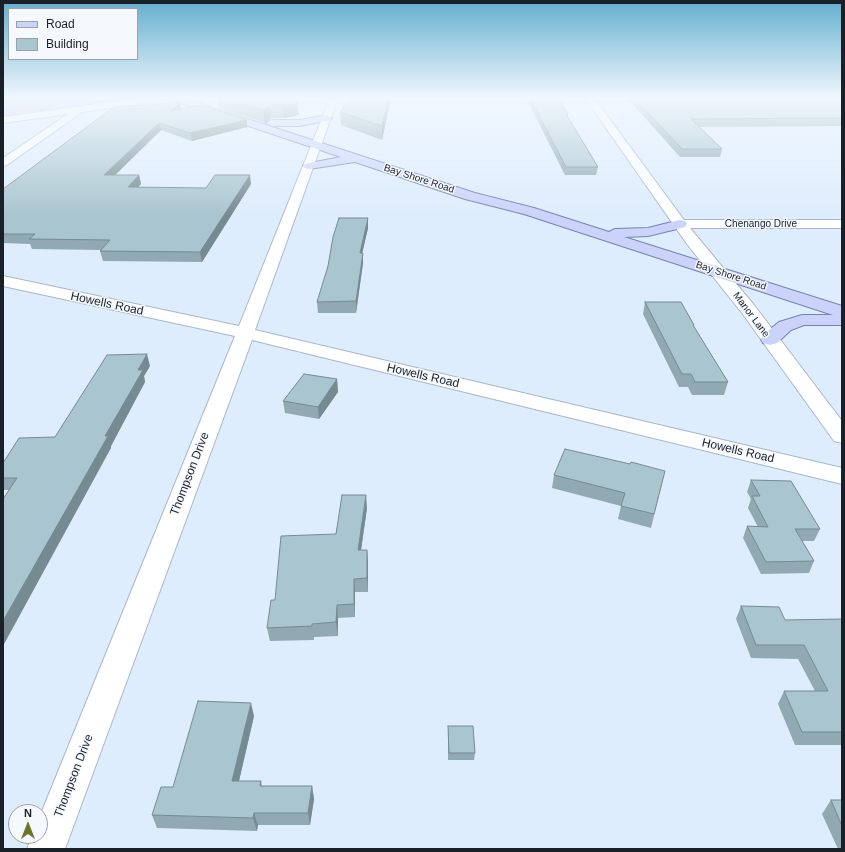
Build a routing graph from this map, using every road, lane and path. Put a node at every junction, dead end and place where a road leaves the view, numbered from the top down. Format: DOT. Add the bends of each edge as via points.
graph roads {
  1 [pos="40,138"];
  2 [pos="304,138"];
  3 [pos="308,138"];
  4 [pos="320,138"];
  5 [pos="618,138"];
  6 [pos="318,142"];
  7 [pos="366,161"];
  8 [pos="3,163"];
  9 [pos="310,166"];
  10 [pos="529,211"];
  11 [pos="680,224"];
  12 [pos="842,224"];
  13 [pos="596,232"];
  14 [pos="717,271"];
  15 [pos="3,281"];
  16 [pos="842,312"];
  17 [pos="842,320"];
  18 [pos="244,333"];
  19 [pos="770,339"];
  20 [pos="842,436"];
  21 [pos="842,476"];
  22 [pos="46,849"];
  1 -- 8 [label="street"];
  2 -- 6 [label="main road, Bay Shore Road"];
  3 -- 6 [label="main road, Bay Shore Road"];
  4 -- 6 [label="street, Thompson Drive"];
  5 -- 11 [label="street, Manor Lane"];
  6 -- 7 [label="main road, Bay Shore Road"];
  6 -- 9 [label="street, Thompson Drive"];
  6 -- 10 [label="main road, Bay Shore Road" via="482,191"];
  7 -- 9 [label="main road" via="332,160"];
  7 -- 10 [label="main road, Bay Shore Road" via="470,196"];
  9 -- 18 [label="street, Thompson Drive"];
  10 -- 13 [label="main road, Bay Shore Road"];
  11 -- 12 [label="street, Chenango Drive"];
  11 -- 13 [label="main road" via="648,232"];
  11 -- 14 [label="street, Manor Lane"];
  13 -- 14 [label="main road, Bay Shore Road"];
  14 -- 16 [label="main road, Bay Shore Road"];
  14 -- 19 [label="street, Manor Lane"];
  15 -- 18 [label="street, Howells Road"];
  17 -- 19 [label="main road" via="802,320 785,326"];
  18 -- 21 [label="street, Howells Road"];
  18 -- 22 [label="street, Thompson Drive"];
  19 -- 20 [label="street, Manor Lane"];
}
